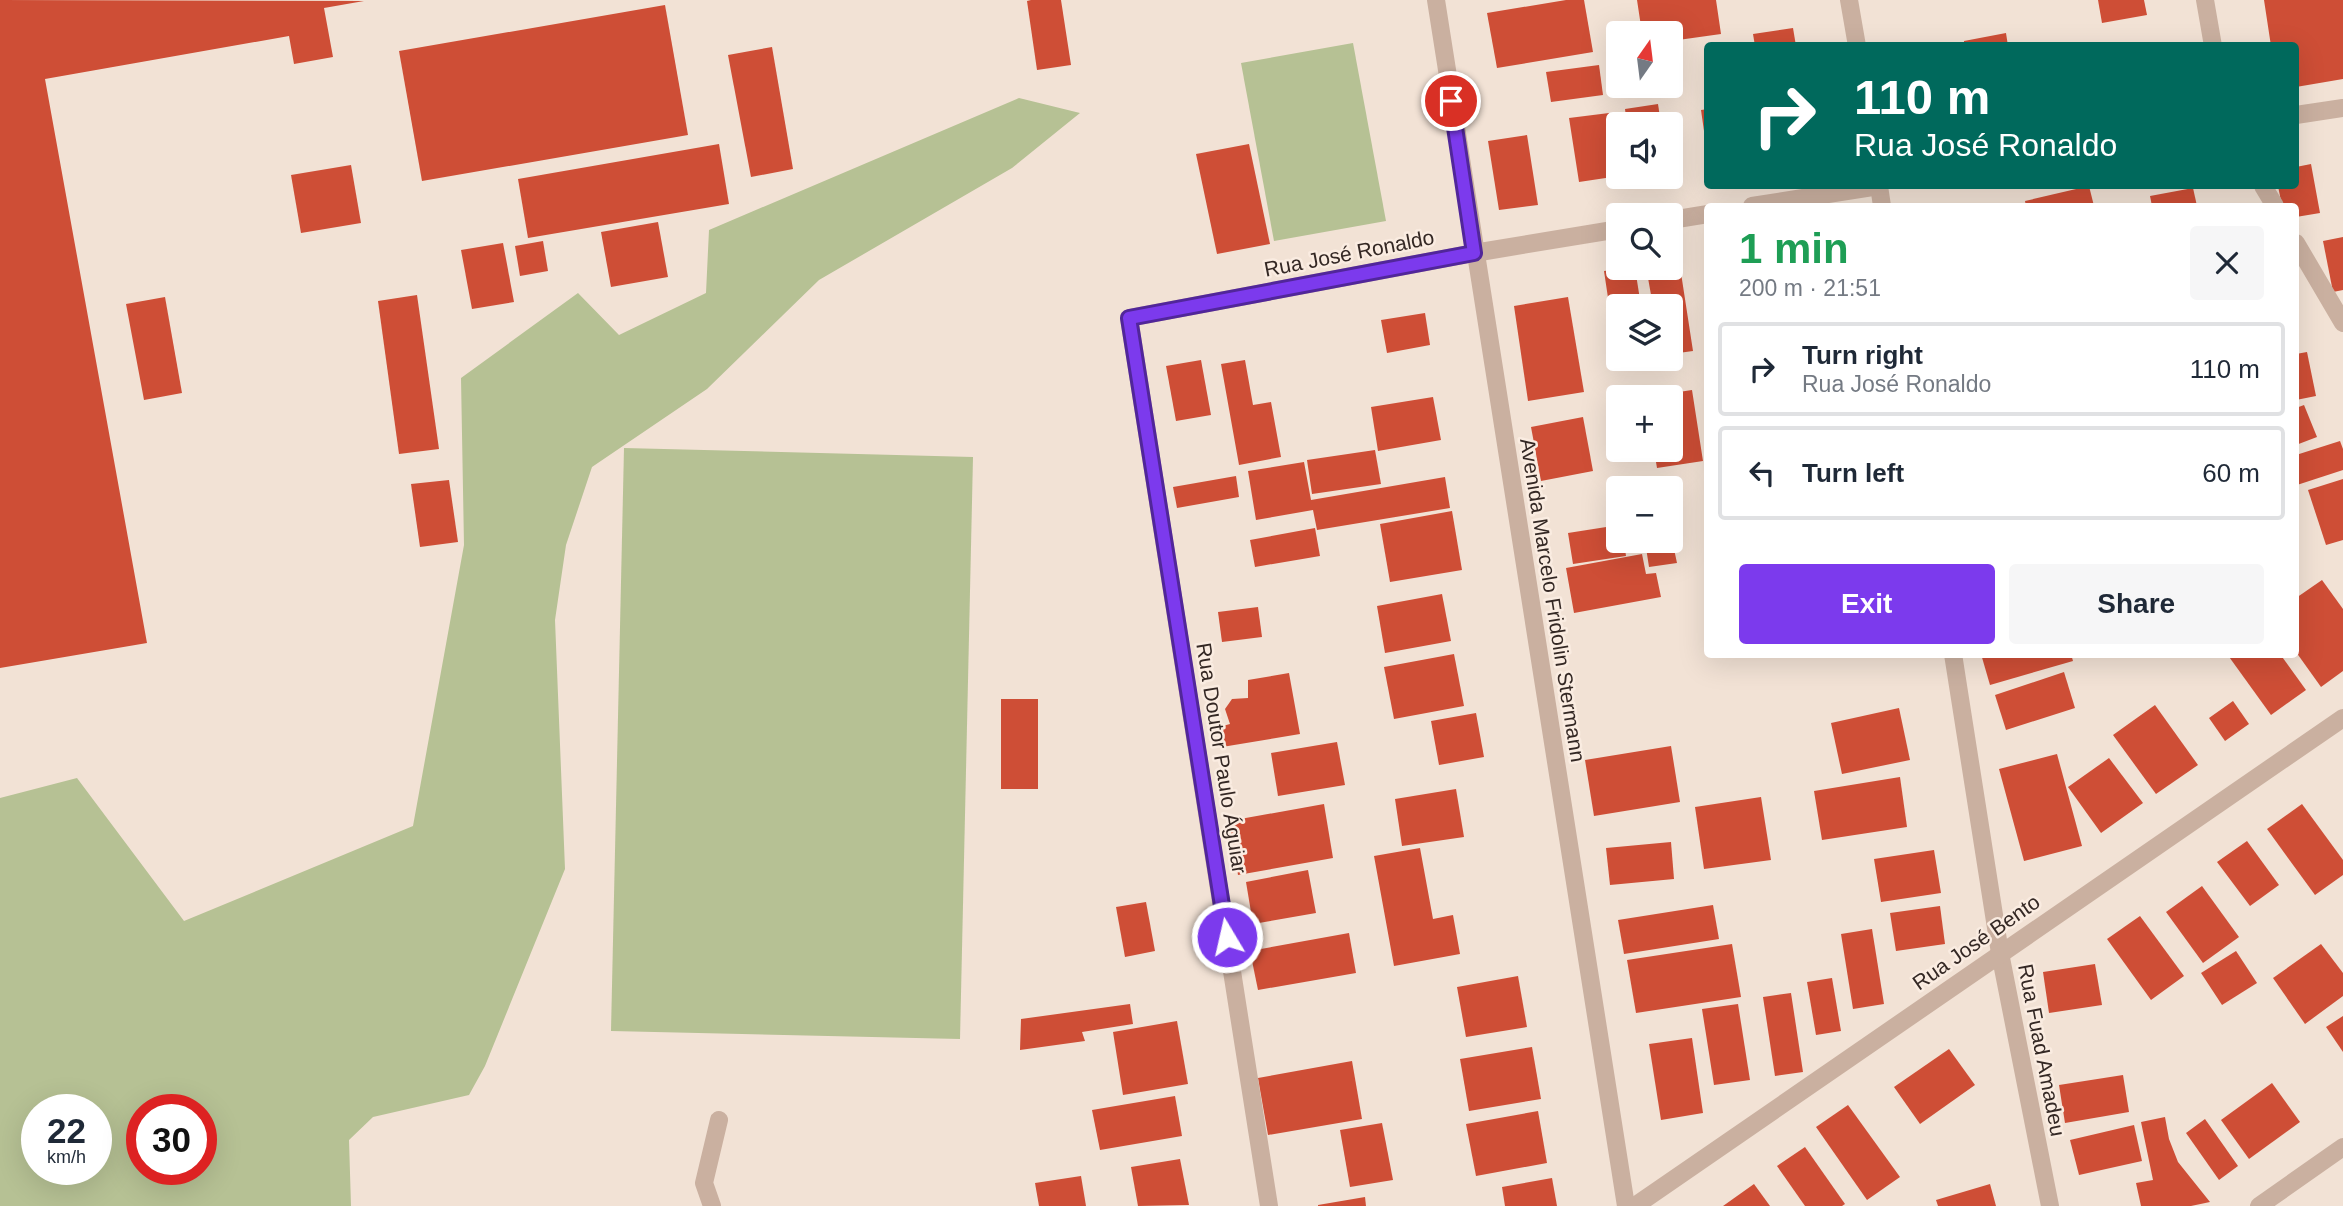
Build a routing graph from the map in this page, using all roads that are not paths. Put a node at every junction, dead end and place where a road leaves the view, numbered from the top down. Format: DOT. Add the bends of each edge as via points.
graph roads {
  1 [pos="1436,0"];
  2 [pos="1849,0"];
  3 [pos="2205,0"];
  4 [pos="1856,42"];
  5 [pos="2212,42"];
  6 [pos="2343,108"];
  7 [pos="2299,115"];
  8 [pos="1860,189"];
  9 [pos="1771,203"];
  10 [pos="1704,215"];
  11 [pos="1683,218"];
  12 [pos="1606,231"];
  13 [pos="2299,248"];
  14 [pos="1474,253"];
  15 [pos="1129,318"];
  16 [pos="2343,323"];
  17 [pos="1954,658"];
  18 [pos="2343,718"];
  19 [pos="2000,953"];
  20 [pos="719,1120"];
  21 [pos="2343,1147"];
  22 [pos="712,1206"];
  23 [pos="1269,1206"];
  24 [pos="1626,1206"];
  25 [pos="1635,1206"];
  26 [pos="2050,1206"];
  27 [pos="2259,1206"];
  1 -- 14 [label="street, Avenida Marcelo Fridolin Stermann"];
  2 -- 4 [label="street"];
  3 -- 5 [label="street"];
  6 -- 7 [label="street"];
  8 -- 9 [label="street"];
  10 -- 11 [label="street"];
  12 -- 14 [label="street, Rua José Ronaldo"];
  13 -- 16 [label="street"];
  14 -- 15 [label="street, Rua José Ronaldo"];
  14 -- 24 [label="street, Avenida Marcelo Fridolin Stermann"];
  15 -- 23 [label="street, Rua Doutor Paulo Águiar"];
  17 -- 19 [label="street, Rua Fuad Amadeu"];
  18 -- 19 [label="street, Rua José Bento"];
  19 -- 25 [label="street, Rua José Bento"];
  19 -- 26 [label="street, Rua Fuad Amadeu"];
  20 -- 22 [label="street" via="704,1184"];
  21 -- 27 [label="street"];
}
